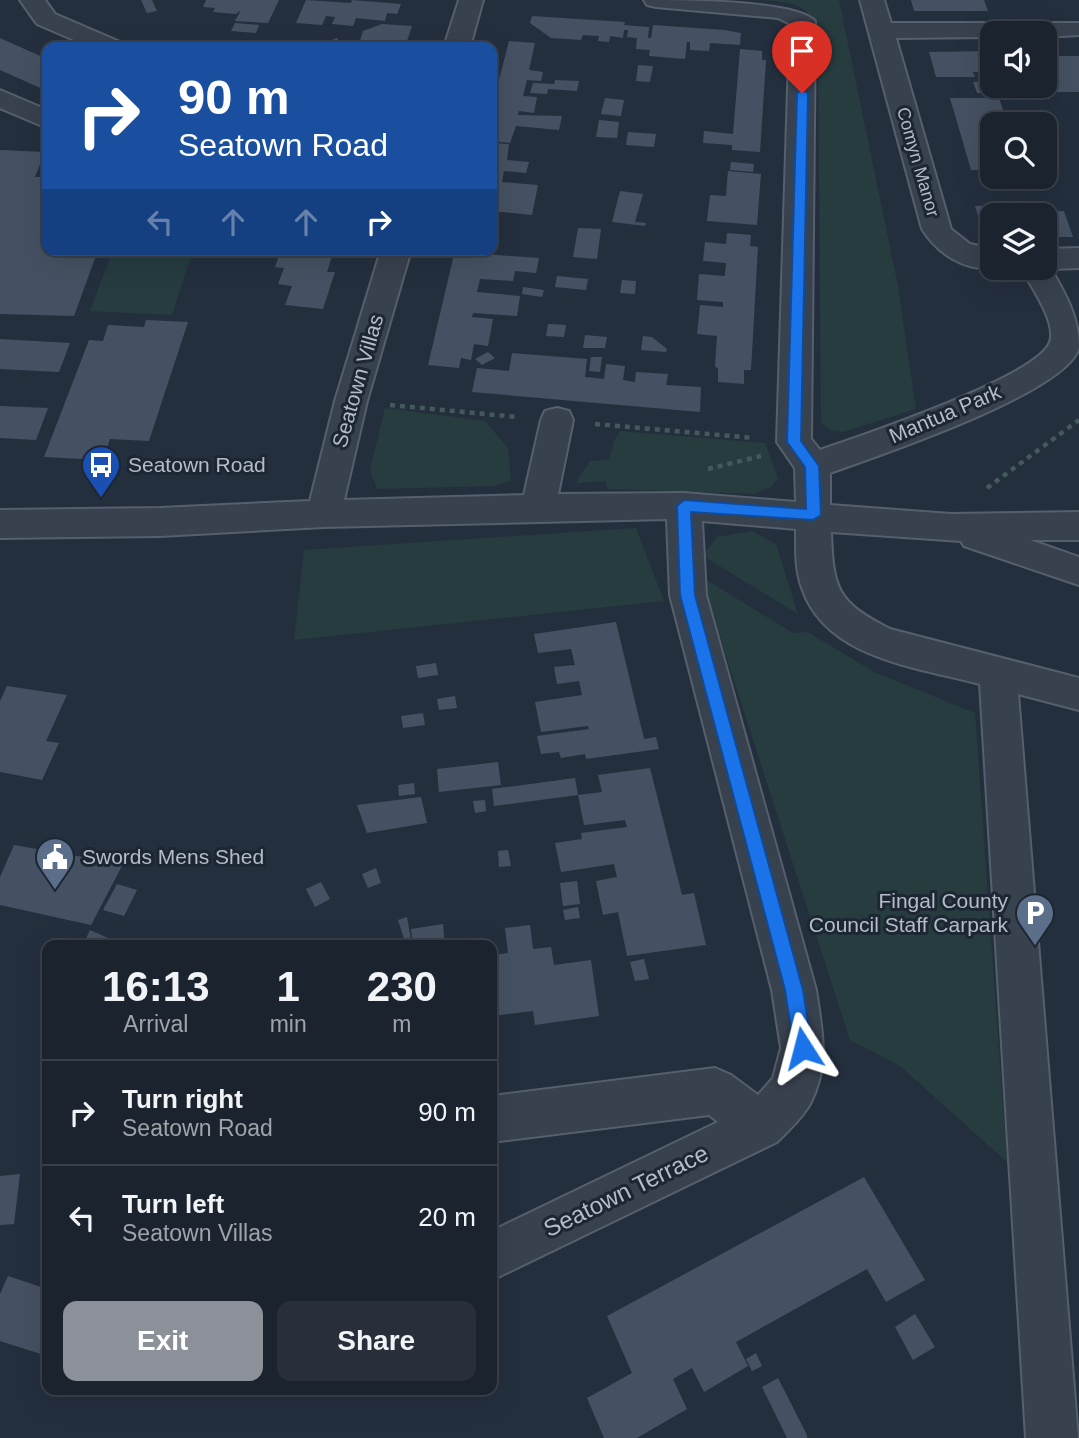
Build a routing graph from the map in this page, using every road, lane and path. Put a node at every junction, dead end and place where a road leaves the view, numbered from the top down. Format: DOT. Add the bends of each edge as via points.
graph roads {
  1 [pos="471,0"];
  2 [pos="656,0"];
  3 [pos="872,0"];
  4 [pos="37,1"];
  5 [pos="1072,29"];
  6 [pos="880,31"];
  7 [pos="99,42"];
  8 [pos="458,42"];
  9 [pos="0,98"];
  10 [pos="42,118"];
  11 [pos="394,256"];
  12 [pos="980,257"];
  13 [pos="1079,258"];
  14 [pos="1057,259"];
  15 [pos="1042,280"];
  16 [pos="557,420"];
  17 [pos="1079,420"];
  18 [pos="719,435"];
  19 [pos="754,438"];
  20 [pos="812,466"];
  21 [pos="980,493"];
  22 [pos="684,506"];
  23 [pos="538,507"];
  24 [pos="324,514"];
  25 [pos="813,515"];
  26 [pos="0,524"];
  27 [pos="1079,526"];
  28 [pos="951,528"];
  29 [pos="1079,571"];
  30 [pos="998,673"];
  31 [pos="1079,694"];
  32 [pos="497,1118"];
  33 [pos="761,1126"];
  34 [pos="497,1254"];
  35 [pos="1052,1438"];
  1 -- 8 [label="street"];
  2 -- 20 [label="street" via="784,11 803,21 794,442"];
  3 -- 6 [label="street, Comyn Manor"];
  4 -- 7 [label="street" via="46,19"];
  5 -- 6 [label="street"];
  6 -- 12 [label="street, Comyn Manor" via="936,229 952,249"];
  9 -- 10 [label="street"];
  11 -- 24 [label="street, Seatown Villas" via="351,401"];
  13 -- 14 [label="street"];
  15 -- 20 [label="street, Mantua Park" via="1062,317 1066,345 1048,367 923,425"];
  16 -- 23 [label="street"];
  17 -- 21 [label="path"];
  18 -- 19 [label="path"];
  20 -- 25 [label="street"];
  22 -- 23 [label="street"];
  22 -- 25 [label="street"];
  22 -- 33 [label="street, Seatown Terrace" via="688,595 794,990 803,1048 793,1090"];
  23 -- 24 [label="street"];
  24 -- 26 [label="street"];
  25 -- 28 [label="street"];
  25 -- 30 [label="street" via="819,589 840,619 881,642"];
  27 -- 28 [label="street"];
  28 -- 29 [label="street"];
  30 -- 31 [label="street"];
  30 -- 35 [label="street"];
  32 -- 33 [label="street" via="715,1091"];
  33 -- 34 [label="street, Seatown Terrace"];
}
